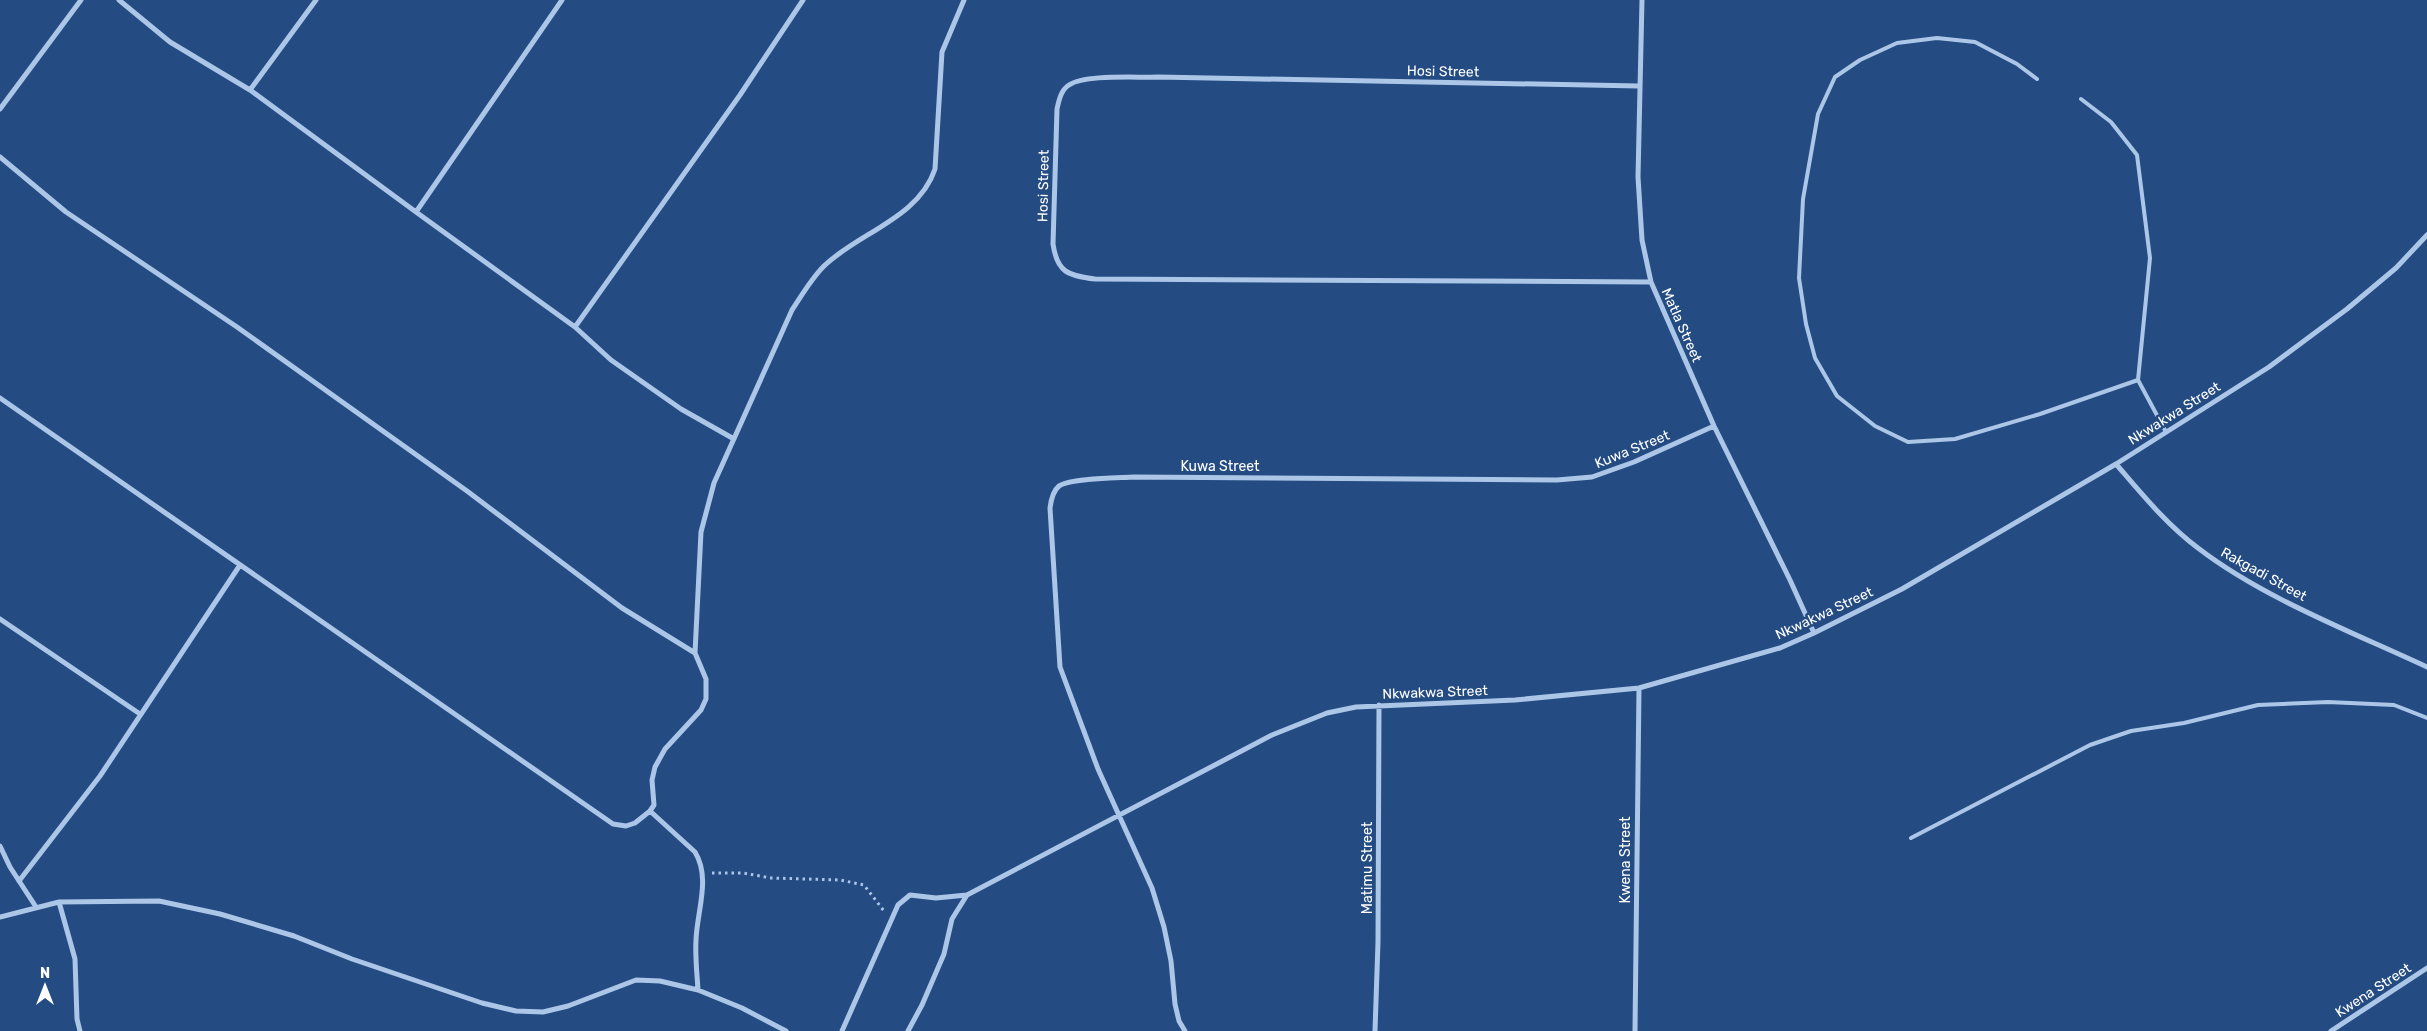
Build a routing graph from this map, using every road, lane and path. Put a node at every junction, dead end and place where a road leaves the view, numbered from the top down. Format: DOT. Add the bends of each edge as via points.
graph roads {
  1 [pos="80,0"];
  2 [pos="119,0"];
  3 [pos="316,0"];
  4 [pos="562,0"];
  5 [pos="803,0"];
  6 [pos="964,0"];
  7 [pos="1642,0"];
  8 [pos="2037,79"];
  9 [pos="1639,86"];
  10 [pos="250,90"];
  11 [pos="2081,98"];
  12 [pos="0,109"];
  13 [pos="0,157"];
  14 [pos="416,212"];
  15 [pos="2427,236"];
  16 [pos="1651,282"];
  17 [pos="575,327"];
  18 [pos="2138,380"];
  19 [pos="0,398"];
  20 [pos="1714,426"];
  21 [pos="2166,432"];
  22 [pos="734,439"];
  23 [pos="2116,464"];
  24 [pos="240,565"];
  25 [pos="0,618"];
  26 [pos="1814,634"];
  27 [pos="695,653"];
  28 [pos="2427,667"];
  29 [pos="1639,688"];
  30 [pos="1379,706"];
  31 [pos="140,714"];
  32 [pos="2427,718"];
  33 [pos="650,811"];
  34 [pos="1119,814"];
  35 [pos="1911,838"];
  36 [pos="0,846"];
  37 [pos="704,874"];
  38 [pos="19,881"];
  39 [pos="966,896"];
  40 [pos="59,902"];
  41 [pos="36,907"];
  42 [pos="0,917"];
  43 [pos="891,921"];
  44 [pos="2427,968"];
  45 [pos="698,990"];
  46 [pos="80,1031"];
  47 [pos="786,1031"];
  48 [pos="842,1031"];
  49 [pos="908,1031"];
  50 [pos="1185,1031"];
  51 [pos="1375,1031"];
  52 [pos="1635,1031"];
  53 [pos="2331,1031"];
  1 -- 12 [label="street"];
  2 -- 10 [label="street" via="170,42"];
  3 -- 10 [label="street"];
  4 -- 14 [label="street"];
  5 -- 17 [label="street" via="740,95"];
  6 -- 22 [label="street" via="942,52 935,169 931,181 919,198 824,266 807,286 792,310"];
  7 -- 9 [label="street, Matla Street"];
  8 -- 18 [label="lane" via="2017,64 1975,42 1937,38 1898,43 1860,60 1835,77 1818,114 1803,199 1799,278 1815,358 1837,396 1875,426 1908,442 1955,439"];
  9 -- 16 [label="street, Matla Street" via="1640,212 1645,261"];
  9 -- 16 [label="street, Hosi Street" via="1158,77 1079,79 1064,90 1057,109 1053,244 1058,264 1066,272 1095,279"];
  10 -- 14 [label="street"];
  11 -- 18 [label="lane" via="2111,122 2137,155 2150,258"];
  13 -- 27 [label="street" via="66,212 237,327 459,485 622,608"];
  14 -- 17 [label="street"];
  15 -- 21 [label="street, Nkwakwa Street" via="2396,268 2324,326 2269,367"];
  16 -- 20 [label="street, Matla Street"];
  17 -- 22 [label="street" via="611,360 680,409"];
  18 -- 21 [label="lane"];
  19 -- 24 [label="street"];
  20 -- 26 [label="street, Matla Street"];
  20 -- 34 [label="street, Kuwa Street" via="1592,477 1557,480 1134,477 1088,480 1059,486 1051,499 1050,515 1060,667 1098,769"];
  21 -- 23 [label="street, Nkwakwa Street"];
  22 -- 27 [label="street" via="714,482 700,532"];
  23 -- 26 [label="street, Nkwakwa Street" via="1902,589"];
  23 -- 28 [label="street, Rakgadi Street" via="2197,548 2229,570"];
  24 -- 31 [label="street"];
  24 -- 33 [label="street" via="613,824 626,826 635,823"];
  25 -- 31 [label="street"];
  26 -- 29 [label="street, Nkwakwa Street" via="1780,648"];
  27 -- 33 [label="street" via="706,679 706,699 701,710 665,749 656,767 652,780 654,805"];
  29 -- 30 [label="street, Nkwakwa Street" via="1515,700"];
  29 -- 52 [label="street, Kwena Street"];
  30 -- 34 [label="street, Nkwakwa Street" via="1326,713 1298,724"];
  30 -- 51 [label="street, Matimu Street"];
  31 -- 38 [label="street" via="100,776"];
  32 -- 35 [label="lane" via="2394,706 2328,702 2258,706 2131,731 2090,745"];
  33 -- 37 [label="street" via="695,852"];
  34 -- 39 [label="street, Nkwakwa Street"];
  34 -- 50 [label="street" via="1159,908 1171,961 1175,1004"];
  36 -- 38 [label="street"];
  37 -- 43 [label="path" via="743,873 771,878 840,880 864,885"];
  37 -- 45 [label="street" via="696,939"];
  38 -- 41 [label="street"];
  39 -- 43 [label="street" via="936,898 910,895 898,905"];
  39 -- 49 [label="street" via="952,919 944,954"];
  40 -- 41 [label="street"];
  40 -- 45 [label="street" via="159,901 220,914 294,936 482,1003 516,1011 544,1012 568,1006 636,980 660,980"];
  40 -- 46 [label="street" via="75,959"];
  41 -- 42 [label="street"];
  43 -- 48 [label="street"];
  44 -- 53 [label="street, Kwena Street"];
  45 -- 47 [label="street"];
}
